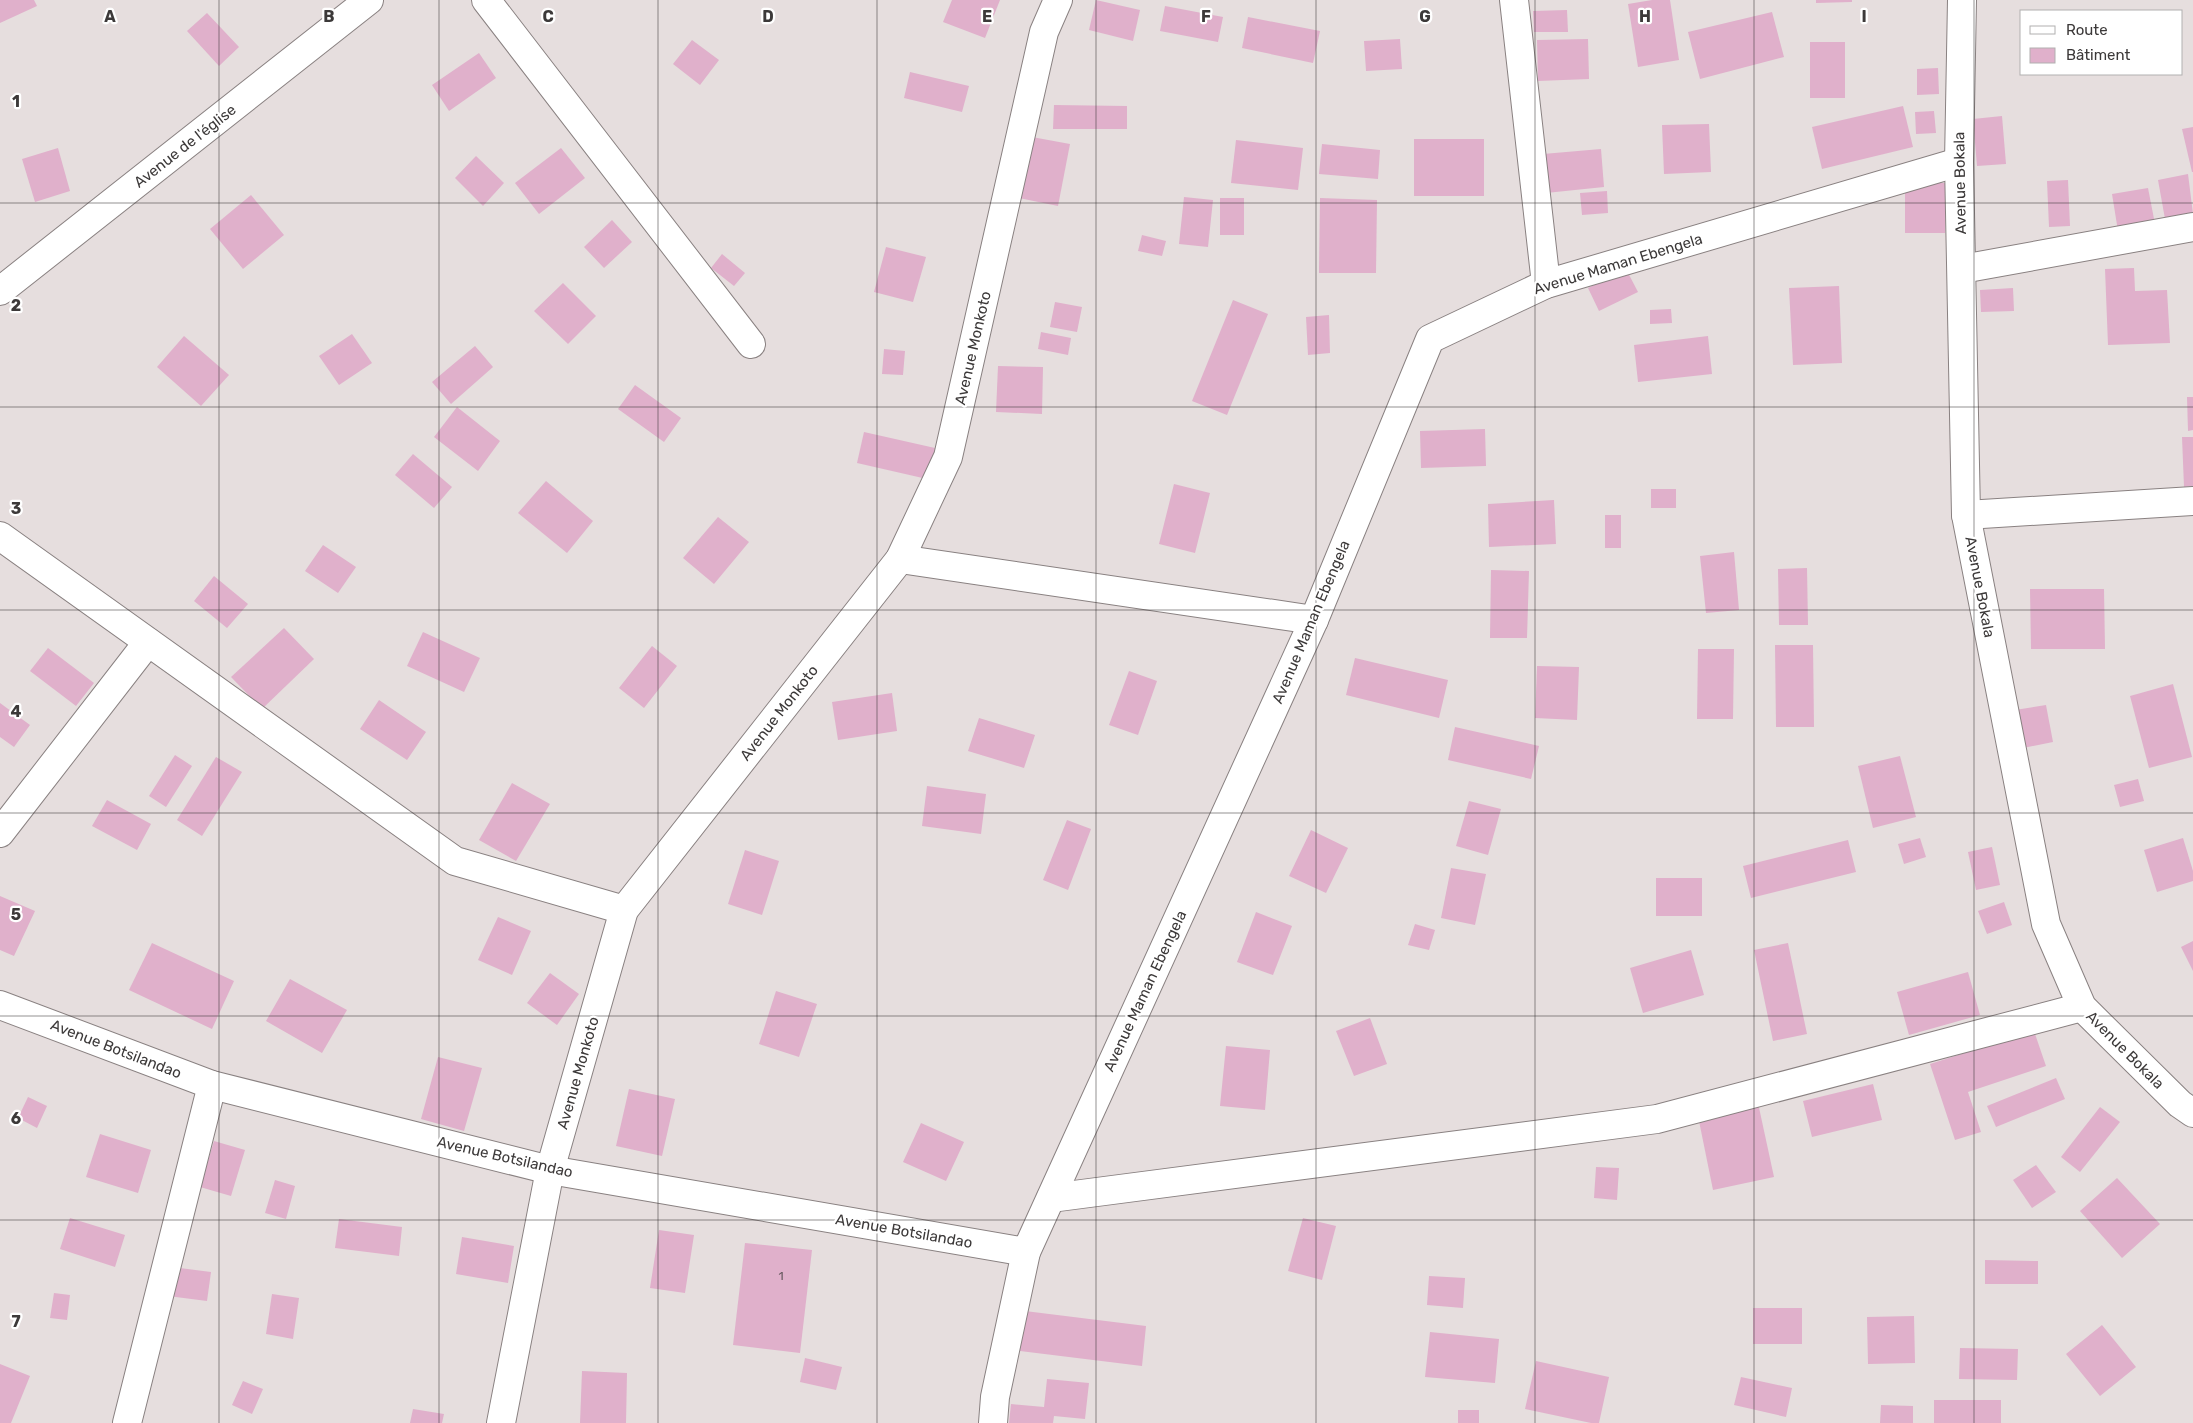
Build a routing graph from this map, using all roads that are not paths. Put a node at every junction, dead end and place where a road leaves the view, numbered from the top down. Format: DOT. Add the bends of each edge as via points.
graph roads {
  1 [pos="369,0"];
  2 [pos="486,0"];
  3 [pos="1058,0"];
  4 [pos="1514,0"];
  5 [pos="1962,0"];
  6 [pos="1959,162"];
  7 [pos="2193,227"];
  8 [pos="1962,269"];
  9 [pos="1546,284"];
  10 [pos="0,291"];
  11 [pos="751,344"];
  12 [pos="2193,501"];
  13 [pos="1966,515"];
  14 [pos="0,536"];
  15 [pos="900,560"];
  16 [pos="1314,620"];
  17 [pos="148,642"];
  18 [pos="0,833"];
  19 [pos="624,910"];
  20 [pos="0,1005"];
  21 [pos="2082,1007"];
  22 [pos="212,1085"];
  23 [pos="2189,1105"];
  24 [pos="550,1170"];
  25 [pos="1051,1198"];
  26 [pos="1026,1252"];
  27 [pos="127,1423"];
  28 [pos="501,1423"];
  29 [pos="993,1423"];
  1 -- 10 [label="street, Avenue de l'église"];
  2 -- 11 [label="street"];
  3 -- 15 [label="street, Avenue Monkoto" via="1044,32 948,457"];
  4 -- 9 [label="street"];
  5 -- 6 [label="street, Avenue Bokala"];
  6 -- 8 [label="street, Avenue Bokala"];
  6 -- 9 [label="street, Avenue Maman Ebengela"];
  7 -- 8 [label="street"];
  8 -- 13 [label="street, Avenue Bokala"];
  9 -- 16 [label="street, Avenue Maman Ebengela" via="1430,339"];
  12 -- 13 [label="street"];
  13 -- 21 [label="street, Avenue Bokala" via="2046,924"];
  14 -- 17 [label="street"];
  15 -- 16 [label="street"];
  15 -- 19 [label="street, Avenue Monkoto"];
  16 -- 25 [label="street, Avenue Maman Ebengela"];
  17 -- 18 [label="street"];
  17 -- 19 [label="street" via="455,861"];
  19 -- 24 [label="street, Avenue Monkoto"];
  20 -- 22 [label="street, Avenue Botsilandao"];
  21 -- 23 [label="street, Avenue Bokala"];
  21 -- 25 [label="street" via="1656,1119"];
  22 -- 24 [label="street, Avenue Botsilandao"];
  22 -- 27 [label="street"];
  24 -- 26 [label="street, Avenue Botsilandao"];
  24 -- 28 [label="street, Avenue Monkoto"];
  25 -- 26 [label="street, Avenue Maman Ebengela"];
  26 -- 29 [label="street, Avenue Maman Ebengela" via="995,1398"];
}
